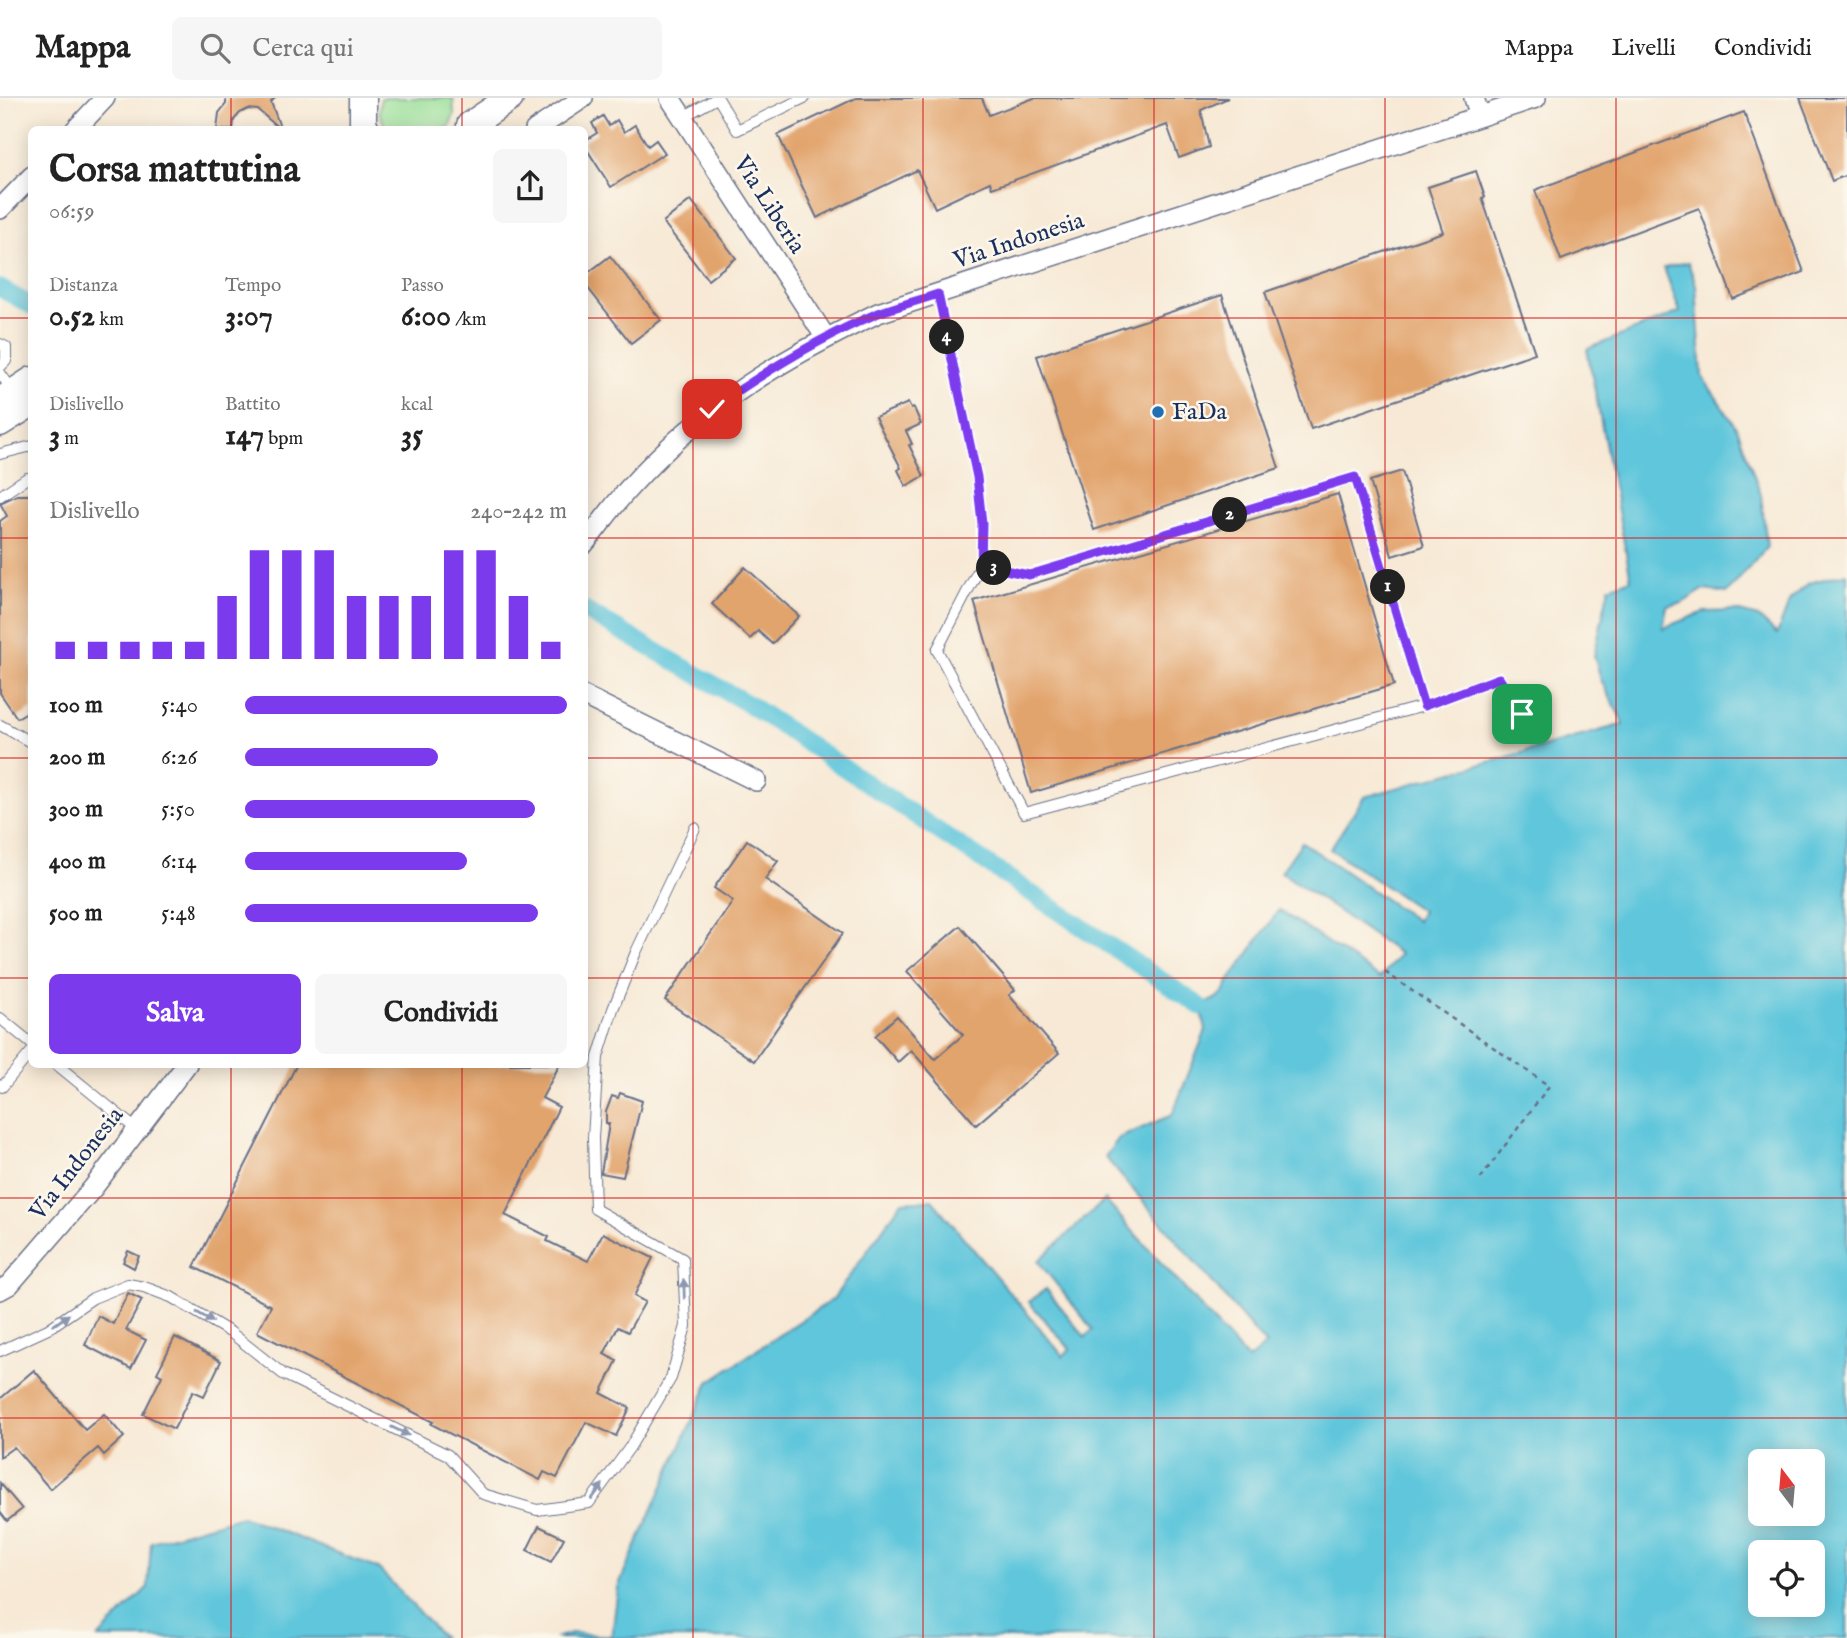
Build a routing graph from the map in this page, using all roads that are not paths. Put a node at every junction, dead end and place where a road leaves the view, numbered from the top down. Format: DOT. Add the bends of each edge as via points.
graph roads {
  1 [pos="105,98"];
  2 [pos="470,98"];
  3 [pos="510,98"];
  4 [pos="583,98"];
  5 [pos="670,98"];
  6 [pos="718,98"];
  7 [pos="804,98"];
  8 [pos="1536,98"];
  9 [pos="362,100"];
  10 [pos="1477,107"];
  11 [pos="683,117"];
  12 [pos="79,126"];
  13 [pos="353,126"];
  14 [pos="364,126"];
  15 [pos="469,126"];
  16 [pos="470,126"];
  17 [pos="541,126"];
  18 [pos="28,180"];
  19 [pos="0,209"];
  20 [pos="938,294"];
  21 [pos="826,338"];
  22 [pos="0,344"];
  23 [pos="0,368"];
  24 [pos="11,399"];
  25 [pos="28,415"];
  26 [pos="28,447"];
  27 [pos="0,454"];
  28 [pos="28,478"];
  29 [pos="0,496"];
  30 [pos="588,539"];
  31 [pos="981,565"];
  32 [pos="588,698"];
  33 [pos="1424,706"];
  34 [pos="1522,714"];
  35 [pos="0,725"];
  36 [pos="28,741"];
  37 [pos="756,781"];
  38 [pos="695,828"];
  39 [pos="0,1018"];
  40 [pos="28,1041"];
  41 [pos="28,1056"];
  42 [pos="61,1068"];
  43 [pos="184,1068"];
  44 [pos="0,1085"];
  45 [pos="136,1129"];
  46 [pos="0,1290"];
  47 [pos="0,1351"];
  1 -- 12 [label="street"];
  2 -- 15 [label="main road"];
  3 -- 16 [label="main road"];
  4 -- 17 [label="street"];
  5 -- 11 [label="street, Via Liberia"];
  6 -- 7 [label="lane" via="737,130"];
  6 -- 11 [label="lane"];
  8 -- 10 [label="street, Via Indonesia"];
  9 -- 13 [label="main road"];
  9 -- 14 [label="main road"];
  10 -- 20 [label="street, Via Indonesia"];
  11 -- 21 [label="street, Via Liberia"];
  18 -- 19 [label="street"];
  20 -- 21 [label="street, Via Indonesia" via="878,313"];
  20 -- 31 [label="lane" via="977,477"];
  21 -- 30 [label="street, Via Indonesia" via="712,409 630,487"];
  22 -- 23 [label="lane" via="6,347 6,361"];
  24 -- 25 [label="street"];
  26 -- 27 [label="lane"];
  28 -- 29 [label="lane"];
  31 -- 33 [label="lane" via="1029,575 1355,477"];
  31 -- 33 [label="lane" via="937,650 1024,813"];
  32 -- 37 [label="street"];
  33 -- 34 [label="lane" via="1499,678"];
  35 -- 36 [label="lane"];
  47 -- 38 [label="lane, one-way" via="48,1329 93,1298 128,1284 144,1287 171,1297 230,1332 282,1374 448,1455 483,1494 537,1510 589,1503 630,1447 671,1378 686,1326 683,1259 595,1209 593,1138 598,1057 613,1009"];
  39 -- 40 [label="lane"];
  41 -- 44 [label="lane"];
  42 -- 45 [label="lane"];
  43 -- 45 [label="street, Via Indonesia"];
  45 -- 46 [label="street, Via Indonesia" via="93,1188"];
}
